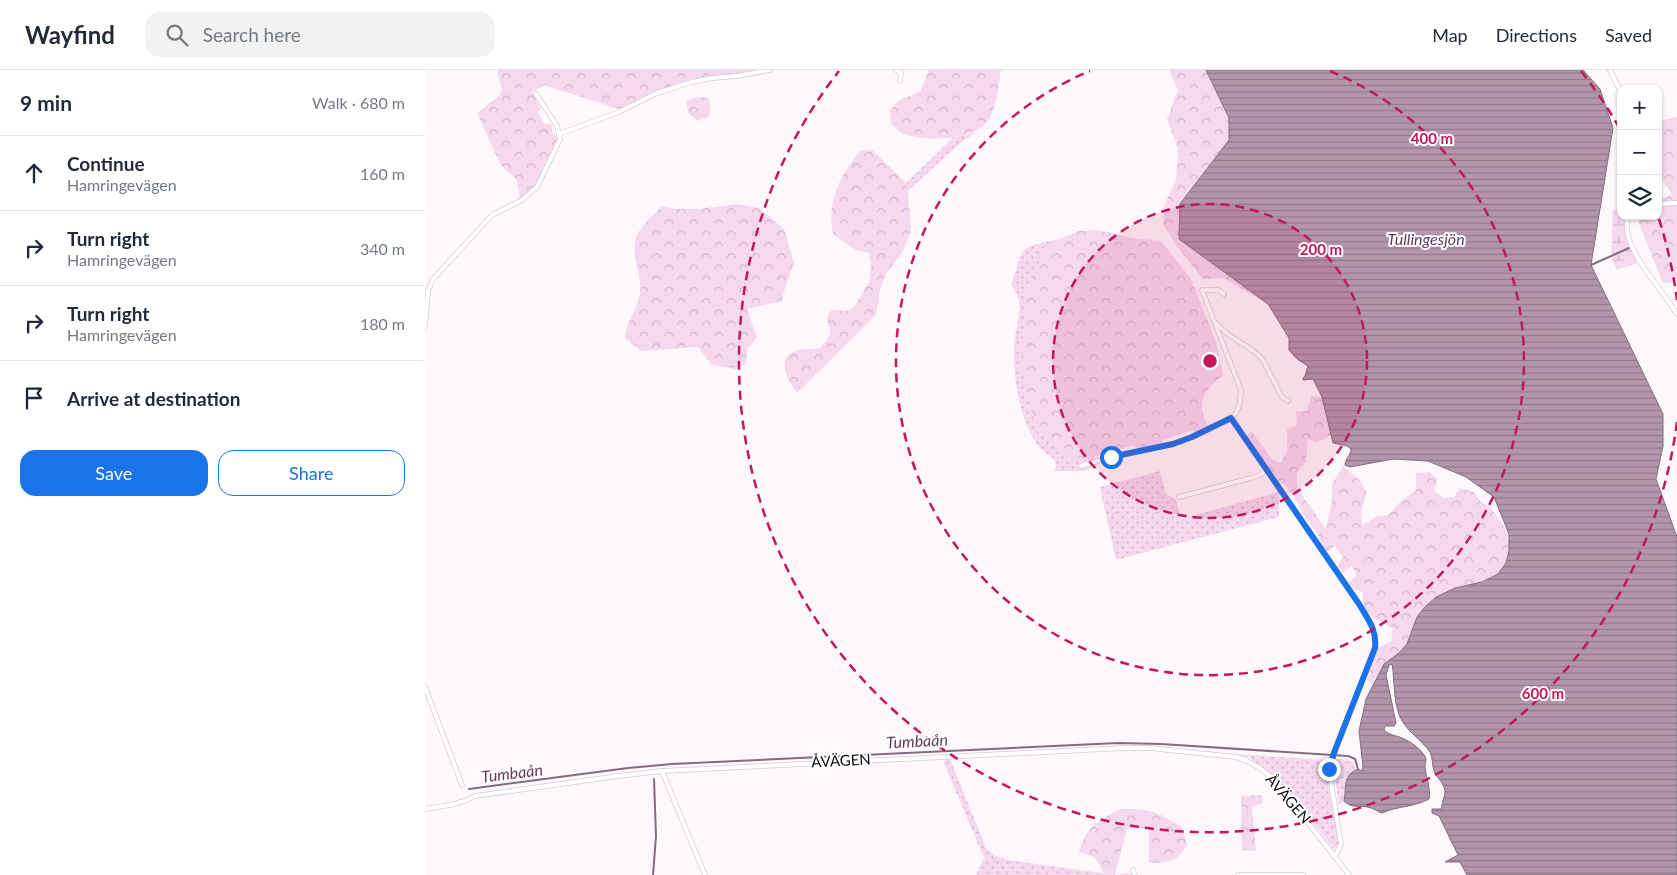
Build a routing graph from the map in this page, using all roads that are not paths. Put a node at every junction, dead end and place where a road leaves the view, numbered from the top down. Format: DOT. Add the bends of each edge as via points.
graph roads {
  1 [pos="770,70"];
  2 [pos="896,70"];
  3 [pos="1610,70"];
  4 [pos="900,81"];
  5 [pos="1618,85"];
  6 [pos="536,94"];
  7 [pos="559,134"];
  8 [pos="1677,203"];
  9 [pos="1662,204"];
  10 [pos="1628,220"];
  11 [pos="1224,294"];
  12 [pos="1677,314"];
  13 [pos="1215,323"];
  14 [pos="425,326"];
  15 [pos="1287,401"];
  16 [pos="1231,418"];
  17 [pos="1081,466"];
  18 [pos="1267,470"];
  19 [pos="1179,497"];
  20 [pos="425,687"];
  21 [pos="662,771"];
  22 [pos="462,785"];
  23 [pos="425,809"];
  24 [pos="1335,857"];
  25 [pos="1133,870"];
  26 [pos="705,875"];
  27 [pos="1135,875"];
  28 [pos="1238,875"];
  29 [pos="1303,875"];
  30 [pos="1349,875"];
  1 -- 7 [label="street" via="692,82"];
  2 -- 4 [label="street" via="901,73"];
  3 -- 5 [label="street"];
  6 -- 7 [label="street"];
  7 -- 14 [label="street" via="560,139 537,187 522,200 492,216 433,279 428,291"];
  8 -- 9 [label="street"];
  10 -- 12 [label="street" via="1629,239 1641,262"];
  11 -- 13 [label="street" via="1218,290 1203,290"];
  13 -- 15 [label="street" via="1259,355"];
  13 -- 16 [label="street" via="1241,390 1240,405"];
  16 -- 17 [label="street" via="1173,444"];
  16 -- 18 [label="street"];
  18 -- 19 [label="street" via="1257,476"];
  18 -- 24 [label="street" via="1359,604 1376,638 1331,762 1330,776 1341,844"];
  20 -- 22 [label="street"];
  21 -- 23 [label="street, ÅVÄGEN" via="475,796 455,805"];
  21 -- 24 [label="street, ÅVÄGEN" via="1125,748 1236,757 1260,768 1275,781"];
  21 -- 26 [label="street"];
  24 -- 30 [label="street, ÅVÄGEN"];
  25 -- 27 [label="street"];
  28 -- 29 [label="street"];
}
